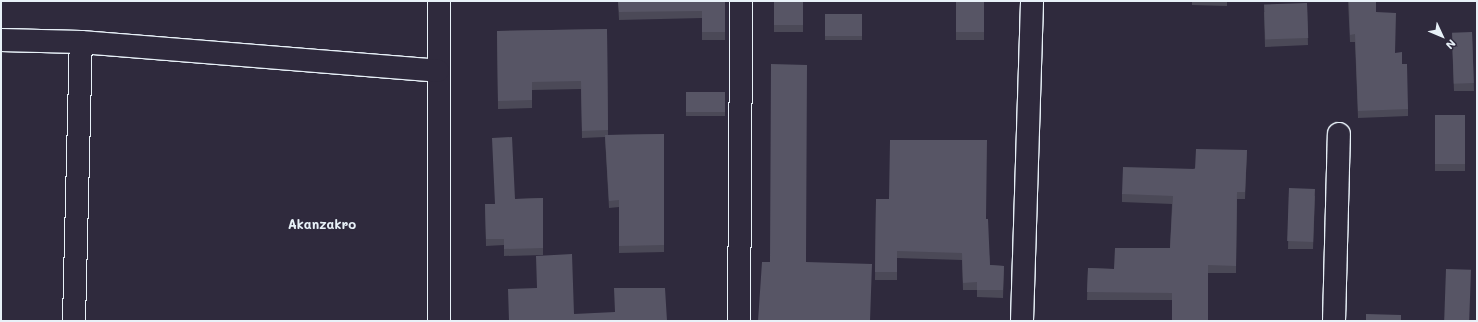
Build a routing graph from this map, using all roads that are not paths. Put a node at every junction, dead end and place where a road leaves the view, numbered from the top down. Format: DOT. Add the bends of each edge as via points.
graph roads {
  1 [pos="439,1"];
  2 [pos="741,1"];
  3 [pos="1032,1"];
  4 [pos="1,40"];
  5 [pos="81,42"];
  6 [pos="438,71"];
  7 [pos="1339,134"];
  8 [pos="74,321"];
  9 [pos="439,321"];
  10 [pos="739,321"];
  11 [pos="1022,321"];
  12 [pos="1334,321"];
  1 -- 6 [label="street"];
  2 -- 10 [label="street"];
  3 -- 11 [label="street"];
  4 -- 5 [label="street"];
  5 -- 6 [label="street"];
  5 -- 8 [label="street"];
  6 -- 9 [label="street"];
  7 -- 12 [label="street"];
}
